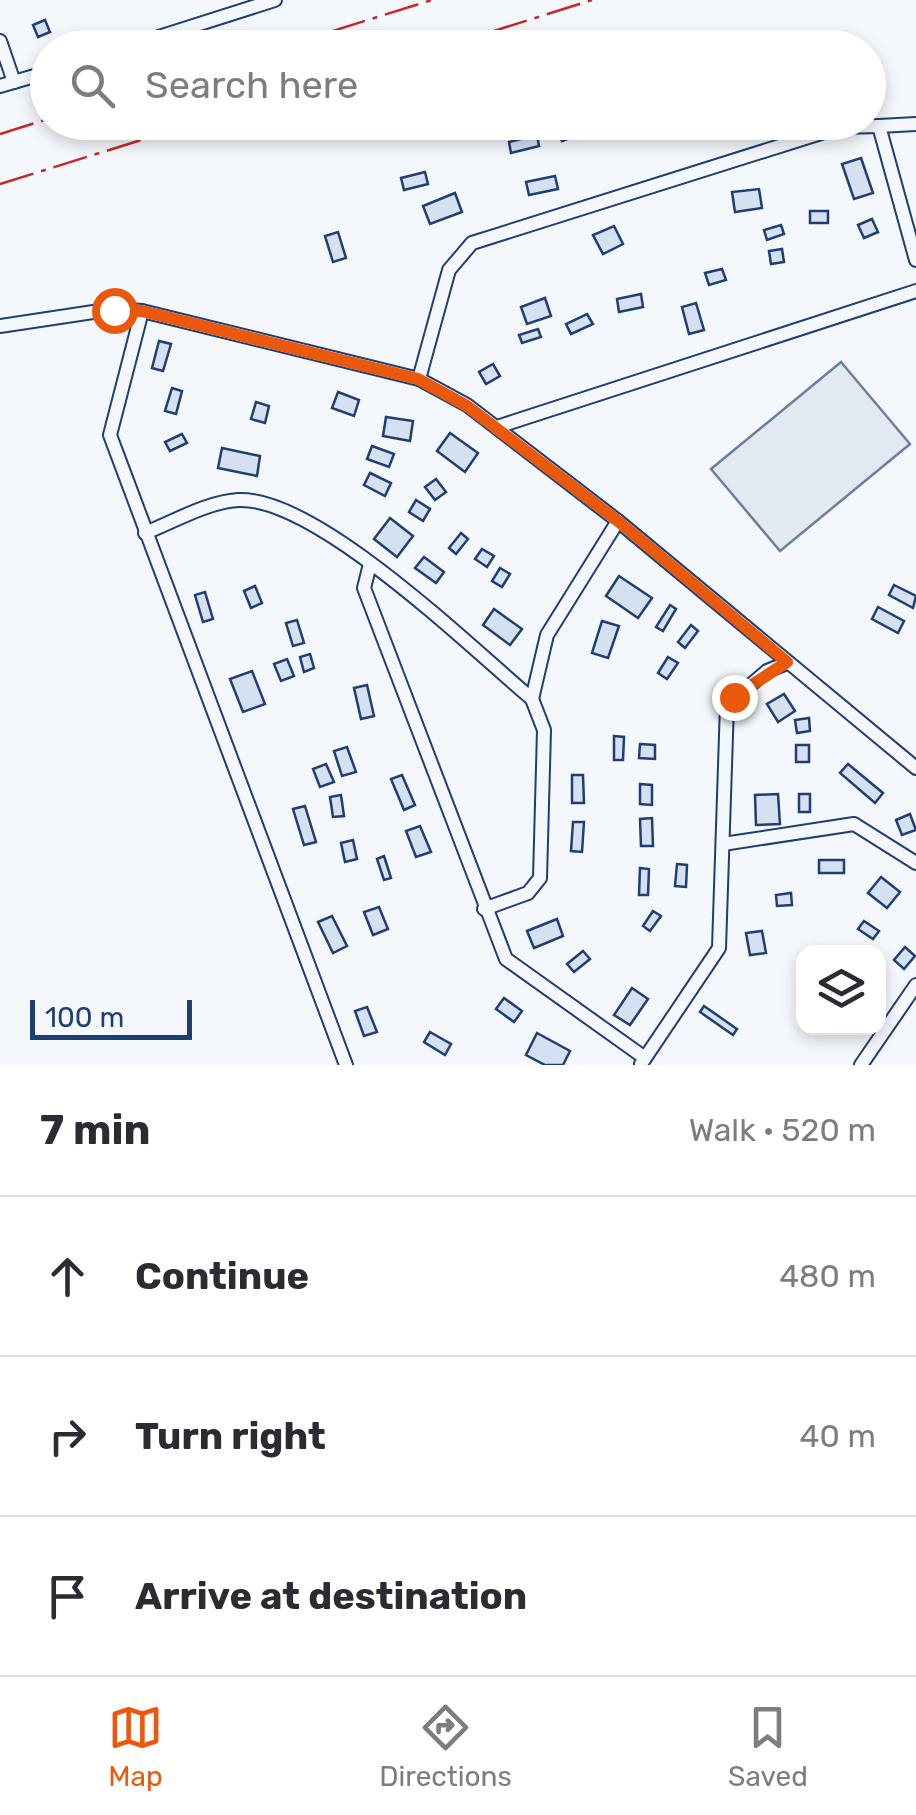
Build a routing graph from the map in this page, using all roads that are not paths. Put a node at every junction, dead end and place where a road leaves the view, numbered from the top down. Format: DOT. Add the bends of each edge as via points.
graph roads {
  1 [pos="275,0"];
  2 [pos="181,30"];
  3 [pos="0,40"];
  4 [pos="7,84"];
  5 [pos="916,124"];
  6 [pos="886,126"];
  7 [pos="796,140"];
  8 [pos="883,140"];
  9 [pos="916,260"];
  10 [pos="916,291"];
  11 [pos="142,311"];
  12 [pos="0,326"];
  13 [pos="418,379"];
  14 [pos="500,426"];
  15 [pos="618,521"];
  16 [pos="145,533"];
  17 [pos="370,564"];
  18 [pos="787,662"];
  19 [pos="532,699"];
  20 [pos="916,768"];
  21 [pos="723,844"];
  22 [pos="916,863"];
  23 [pos="484,909"];
  24 [pos="916,985"];
  25 [pos="642,1062"];
  26 [pos="346,1065"];
  27 [pos="862,1065"];
  1 -- 2 [label="street"];
  3 -- 4 [label="street"];
  5 -- 6 [label="street"];
  7 -- 13 [label="street" via="472,243 449,270"];
  8 -- 9 [label="street"];
  10 -- 14 [label="street"];
  11 -- 12 [label="street"];
  11 -- 13 [label="street"];
  11 -- 16 [label="street" via="109,426"];
  13 -- 14 [label="street"];
  14 -- 15 [label="street"];
  15 -- 18 [label="street"];
  15 -- 19 [label="street" via="547,635"];
  16 -- 17 [label="street" via="222,503 250,501 302,520"];
  16 -- 26 [label="street"];
  17 -- 19 [label="street"];
  17 -- 23 [label="street" via="364,588"];
  18 -- 20 [label="street"];
  18 -- 21 [label="street" via="727,705"];
  19 -- 23 [label="street" via="544,730 540,878 528,893"];
  21 -- 22 [label="street" via="854,824"];
  21 -- 25 [label="street" via="719,948"];
  23 -- 25 [label="street" via="512,965"];
  24 -- 27 [label="street"];
}
